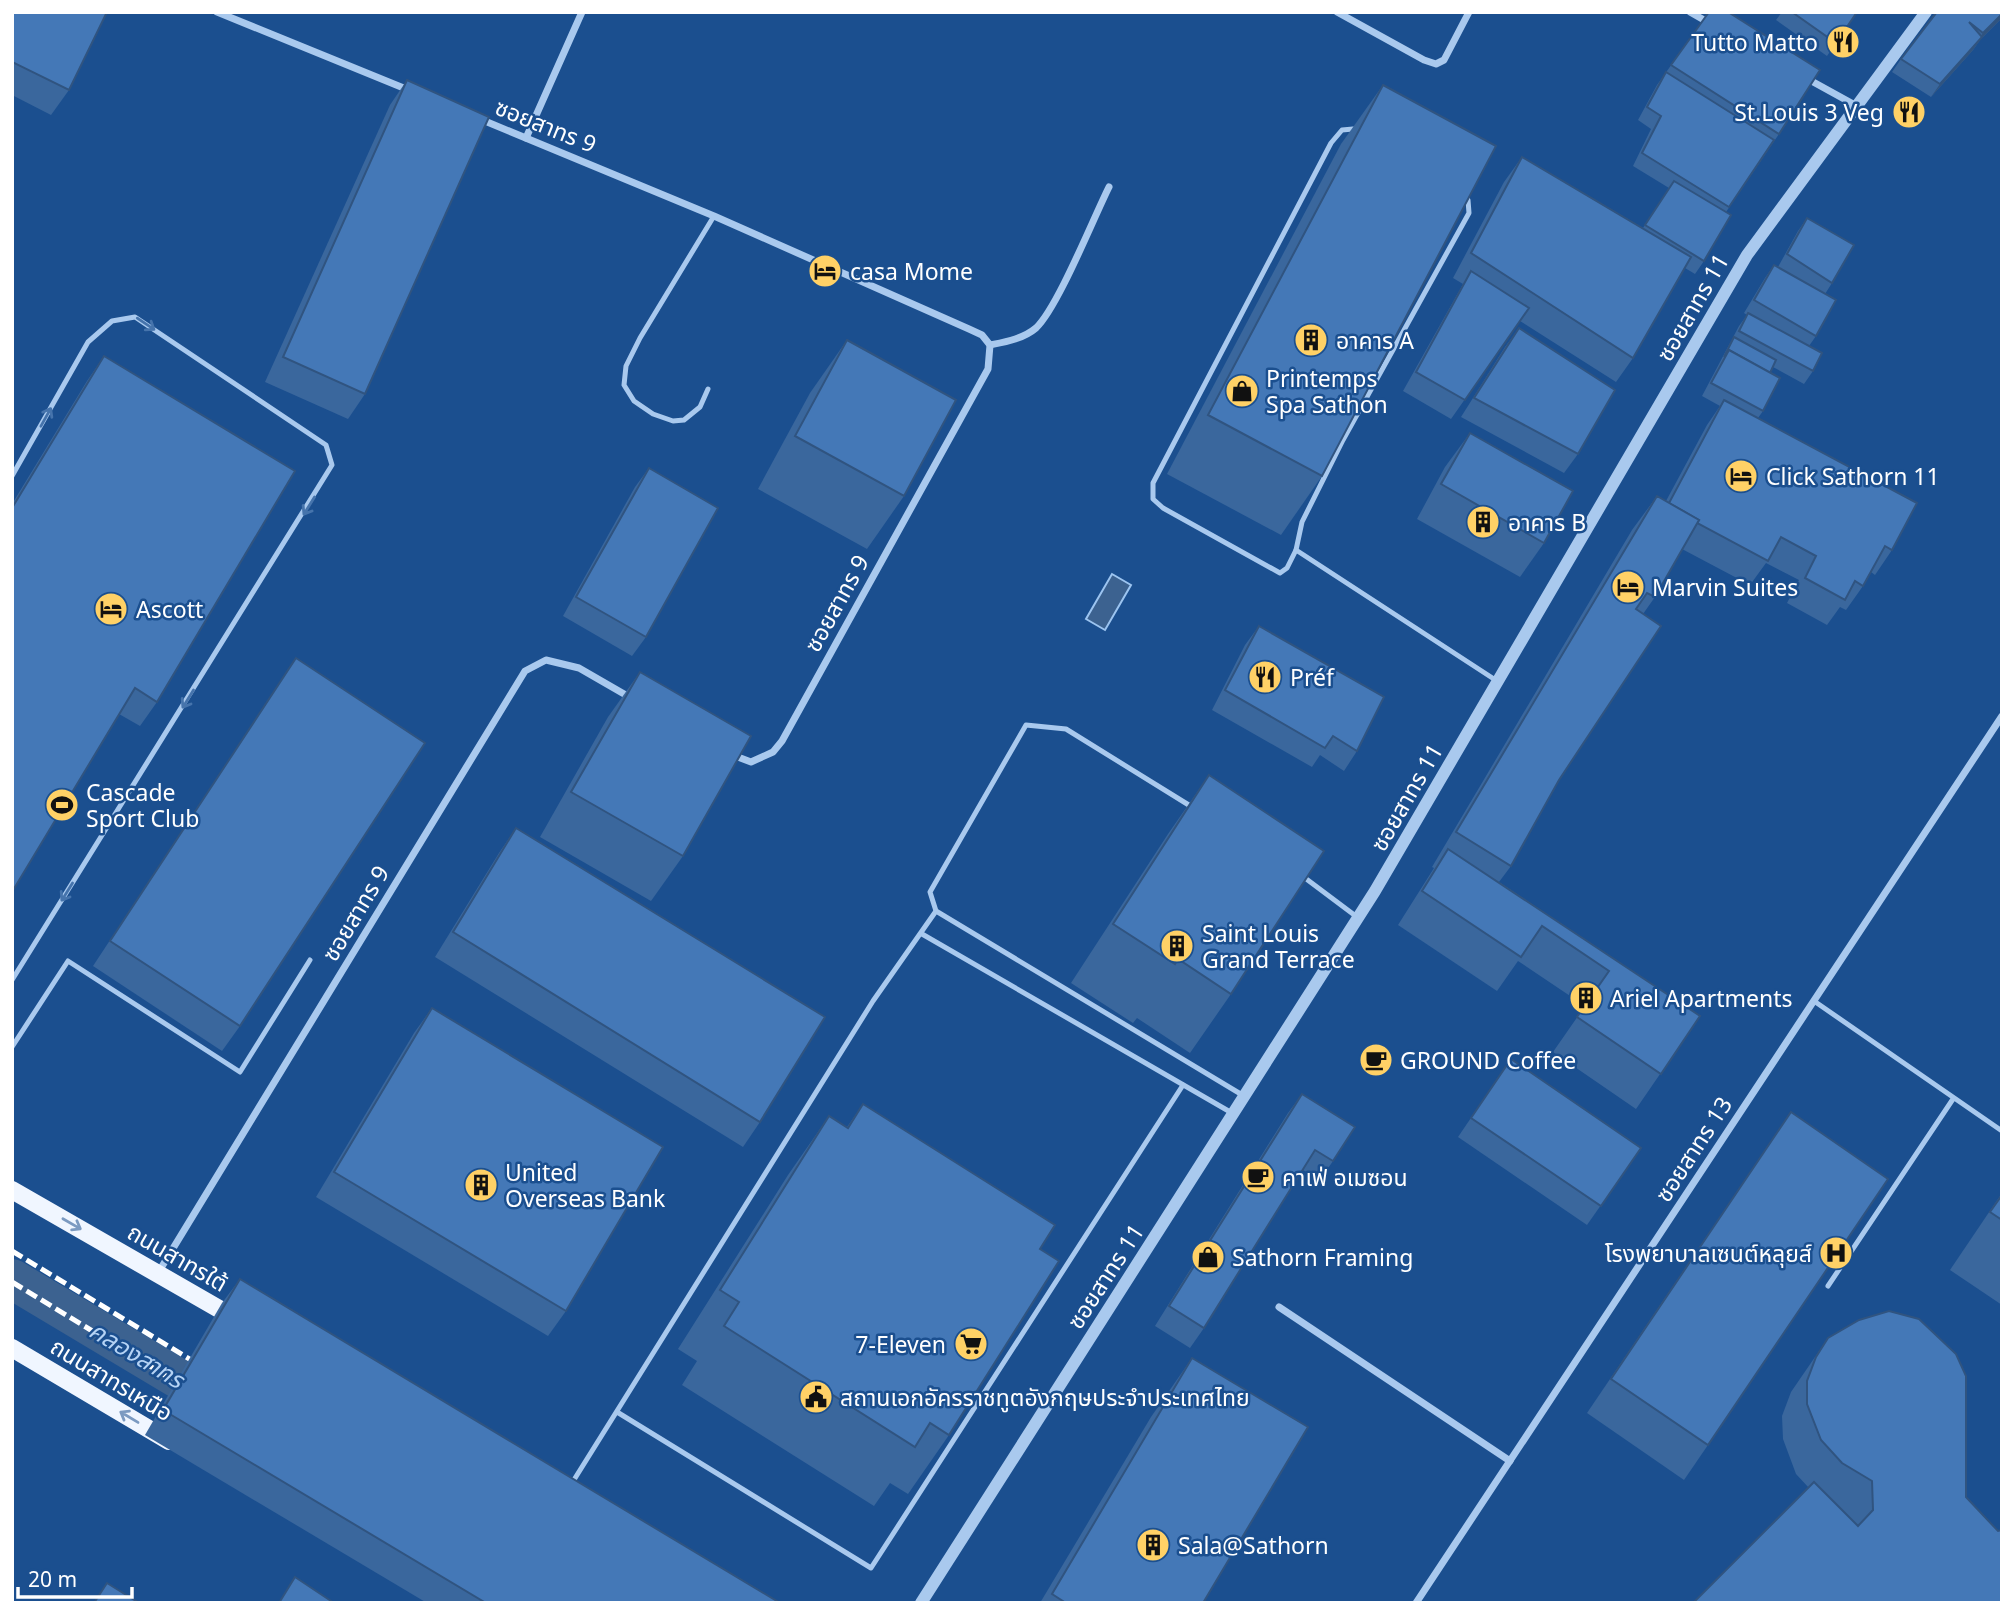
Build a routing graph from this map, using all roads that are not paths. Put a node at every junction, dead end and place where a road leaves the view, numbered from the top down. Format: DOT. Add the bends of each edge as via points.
graph roads {
  1 [pos="217,12"];
  2 [pos="582,12"];
  3 [pos="1337,12"];
  4 [pos="1469,12"];
  5 [pos="1690,12"];
  6 [pos="1926,12"];
  7 [pos="1725,32"];
  8 [pos="1796,72"];
  9 [pos="423,96"];
  10 [pos="1855,105"];
  11 [pos="474,117"];
  12 [pos="526,138"];
  13 [pos="1109,187"];
  14 [pos="714,216"];
  15 [pos="990,345"];
  16 [pos="708,389"];
  17 [pos="12,476"];
  18 [pos="1296,550"];
  19 [pos="1497,681"];
  20 [pos="640,703"];
  21 [pos="2002,717"];
  22 [pos="724,751"];
  23 [pos="1194,808"];
  24 [pos="1297,873"];
  25 [pos="936,911"];
  26 [pos="1357,917"];
  27 [pos="922,934"];
  28 [pos="310,960"];
  29 [pos="12,980"];
  30 [pos="1814,1001"];
  31 [pos="12,1048"];
  32 [pos="1183,1085"];
  33 [pos="1244,1096"];
  34 [pos="1953,1099"];
  35 [pos="1233,1114"];
  36 [pos="2002,1131"];
  37 [pos="12,1190"];
  38 [pos="158,1273"];
  39 [pos="1828,1286"];
  40 [pos="1279,1307"];
  41 [pos="252,1328"];
  42 [pos="12,1348"];
  43 [pos="617,1412"];
  44 [pos="190,1454"];
  45 [pos="1510,1461"];
  46 [pos="569,1488"];
  47 [pos="921,1603"];
  48 [pos="1416,1603"];
  1 -- 9 [label="street"];
  2 -- 12 [label="street"];
  3 -- 4 [label="street" via="1436,64 1444,60"];
  5 -- 7 [label="street"];
  6 -- 10 [label="street, ซอยสาทร 11"];
  8 -- 10 [label="street"];
  10 -- 19 [label="street, ซอยสาทร 11" via="1747,255"];
  11 -- 12 [label="street, ซอยสาทร 9"];
  12 -- 14 [label="street, ซอยสาทร 9"];
  13 -- 15 [label="street" via="1051,306 1035,328 1016,339"];
  14 -- 15 [label="street, ซอยสาทร 9" via="982,335"];
  14 -- 16 [label="lane" via="640,338 626,366 624,386 634,401 673,421 684,420 700,407"];
  15 -- 22 [label="street, ซอยสาทร 9" via="988,369 782,741 773,752 751,762"];
  17 -- 29 [label="lane, one-way" via="88,342 112,321 135,317 326,445 332,465"];
  18 -- 18 [label="lane" via="1302,522 1343,440 1469,213 1468,200 1458,187 1353,129 1342,130 1331,143 1153,483 1153,499 1163,508 1280,573"];
  18 -- 19 [label="lane"];
  19 -- 26 [label="street, ซอยสาทร 11"];
  20 -- 38 [label="street, ซอยสาทร 9" via="579,668 546,660 525,671"];
  21 -- 30 [label="street, ซอยสาทร 13"];
  23 -- 25 [label="lane" via="1066,729 1026,725 930,892"];
  24 -- 26 [label="lane"];
  25 -- 27 [label="lane"];
  25 -- 33 [label="lane"];
  26 -- 33 [label="street, ซอยสาทร 11"];
  27 -- 32 [label="lane"];
  27 -- 43 [label="lane" via="873,1001"];
  28 -- 31 [label="lane" via="240,1072 68,961"];
  30 -- 34 [label="lane"];
  30 -- 45 [label="street, ซอยสาทร 13"];
  32 -- 35 [label="lane"];
  32 -- 43 [label="lane" via="872,1568"];
  33 -- 35 [label="street, ซอยสาทร 11"];
  34 -- 36 [label="lane"];
  34 -- 39 [label="lane"];
  35 -- 47 [label="street, ซอยสาทร 11"];
  37 -- 38 [label="main road, ถนนสาทรใต้, one-way"];
  38 -- 41 [label="main road, ถนนสาทรใต้"];
  40 -- 45 [label="street"];
  44 -- 42 [label="main road, ถนนสาทรเหนือ, one-way"];
  43 -- 46 [label="lane"];
  45 -- 48 [label="street, ซอยสาทร 13"];
}
